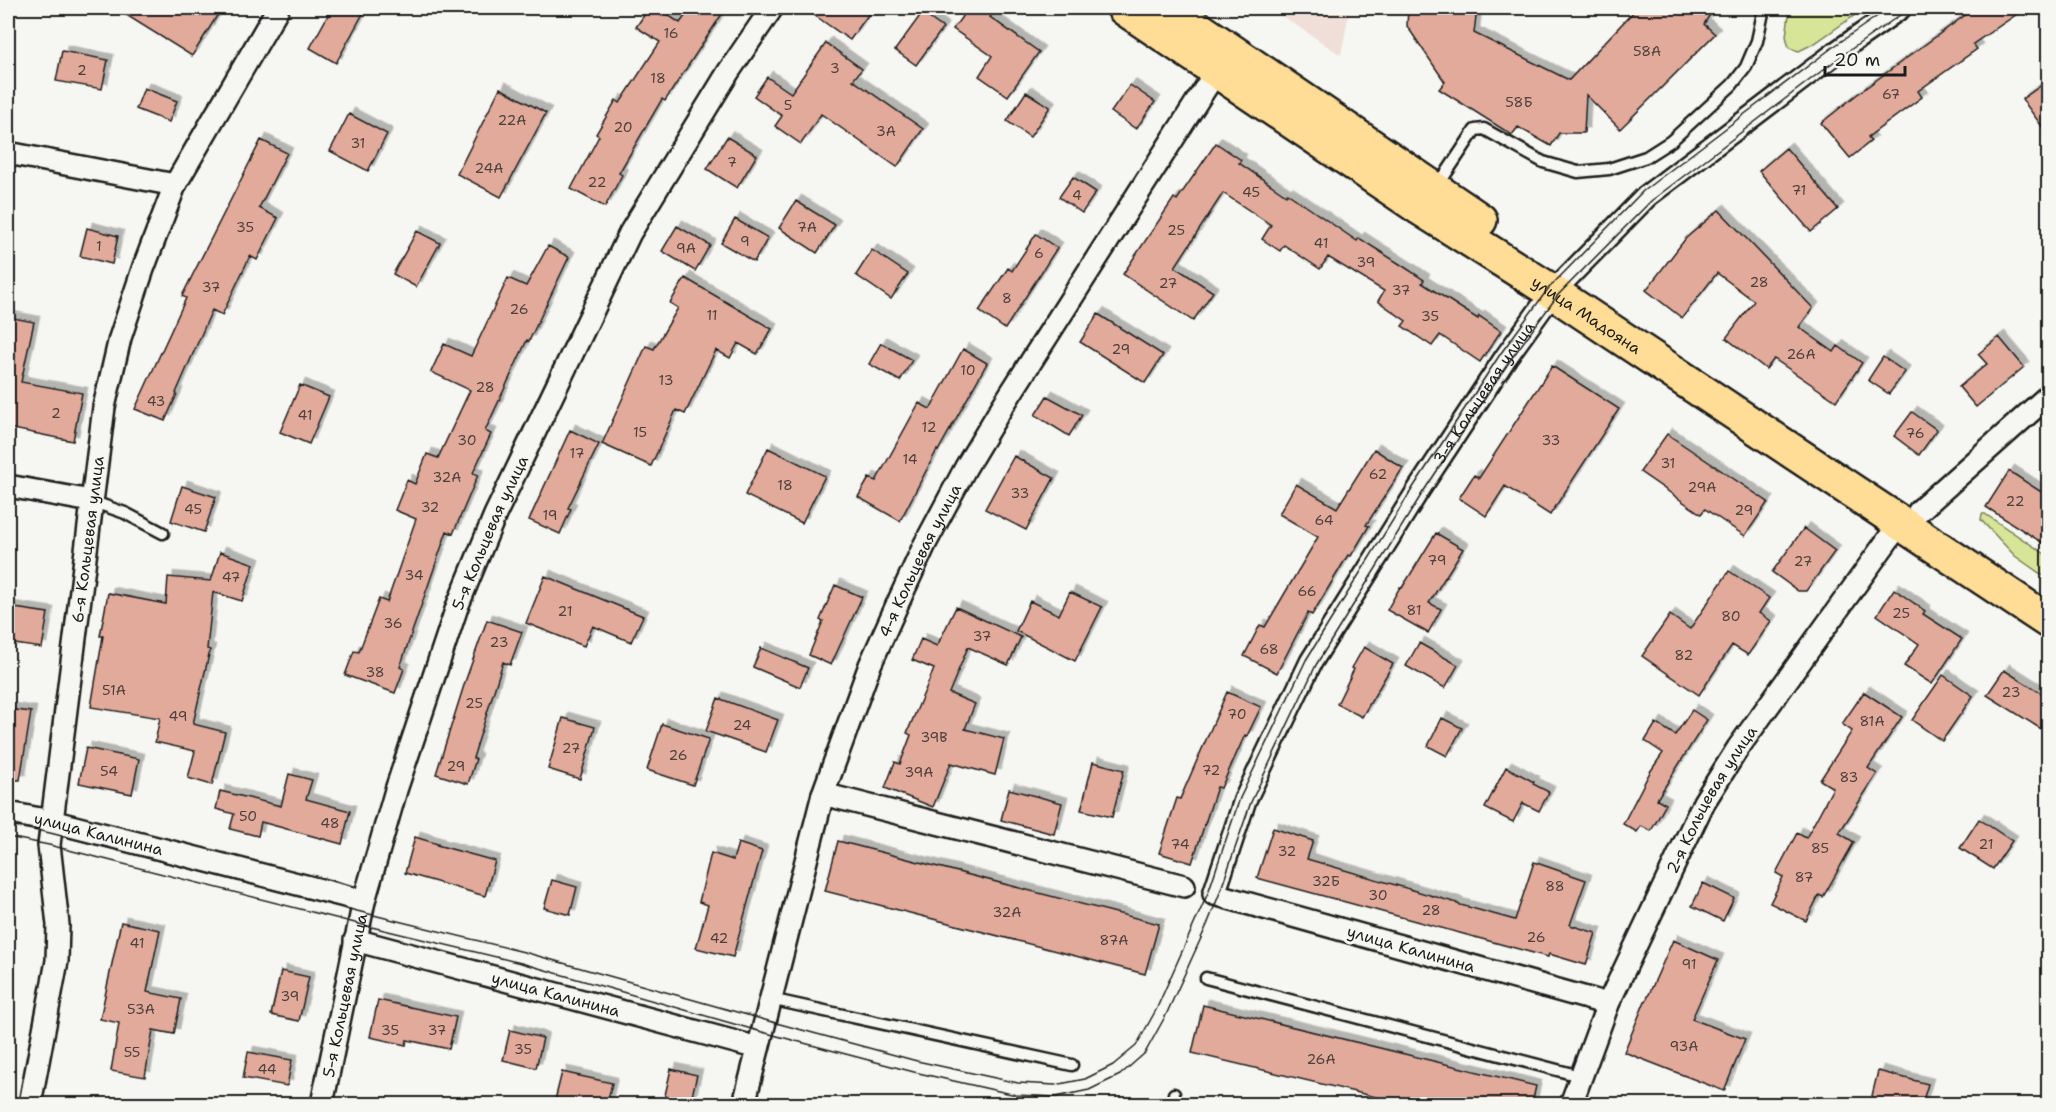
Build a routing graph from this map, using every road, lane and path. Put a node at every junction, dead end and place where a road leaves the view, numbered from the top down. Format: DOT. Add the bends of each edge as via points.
graph roads {
  1 [pos="278,8"];
  2 [pos="772,8"];
  3 [pos="1124,8"];
  4 [pos="1168,8"];
  5 [pos="1764,8"];
  6 [pos="1900,8"];
  7 [pos="1217,70"];
  8 [pos="8,153"];
  9 [pos="175,185"];
  10 [pos="1435,189"];
  11 [pos="1559,285"];
  12 [pos="2049,396"];
  13 [pos="8,486"];
  14 [pos="91,501"];
  15 [pos="1909,517"];
  16 [pos="163,533"];
  17 [pos="2049,598"];
  18 [pos="2049,621"];
  19 [pos="823,795"];
  20 [pos="8,813"];
  21 [pos="51,821"];
  22 [pos="1184,886"];
  23 [pos="1214,894"];
  24 [pos="364,901"];
  25 [pos="355,940"];
  26 [pos="1206,978"];
  27 [pos="770,999"];
  28 [pos="1608,1004"];
  29 [pos="758,1048"];
  30 [pos="1072,1065"];
  31 [pos="1580,1076"];
  32 [pos="30,1104"];
  33 [pos="322,1104"];
  34 [pos="744,1104"];
  35 [pos="1571,1104"];
  1 -- 9 [label="street, 6-я Кольцевая улица"];
  2 -- 24 [label="street, 5-я Кольцевая улица" via="630,233 495,515 457,607"];
  3 -- 7 [label="main road, улица Мадояна"];
  4 -- 10 [label="main road, улица Мадояна"];
  5 -- 10 [label="lane" via="1757,41 1746,67 1732,85 1671,141 1646,157 1609,169 1578,172 1543,162 1484,129 1475,130"];
  6 -- 11 [label="street, 3-я Кольцевая улица" via="1647,196"];
  7 -- 11 [label="main road, улица Мадояна" via="1420,208"];
  7 -- 19 [label="street, 4-я Кольцевая улица" via="966,467 925,544 874,656"];
  8 -- 9 [label="street"];
  9 -- 14 [label="street, 6-я Кольцевая улица" via="120,338 104,407"];
  10 -- 11 [label="main road, улица Мадояна"];
  11 -- 15 [label="main road, улица Мадояна"];
  11 -- 23 [label="street, 3-я Кольцевая улица" via="1425,480 1311,662 1245,800"];
  12 -- 15 [label="street, 2-я Кольцевая улица"];
  13 -- 14 [label="street"];
  14 -- 16 [label="lane"];
  14 -- 21 [label="street, 6-я Кольцевая улица"];
  15 -- 17 [label="main road, улица Мадояна"];
  15 -- 18 [label="main road, улица Мадояна"];
  15 -- 28 [label="street, 2-я Кольцевая улица" via="1745,738 1704,802"];
  19 -- 22 [label="street"];
  19 -- 27 [label="street, 4-я Кольцевая улица"];
  20 -- 21 [label="street, улица Калинина"];
  21 -- 24 [label="street, улица Калинина"];
  21 -- 32 [label="street, 6-я Кольцевая улица" via="49,845 58,925 57,961"];
  23 -- 28 [label="street, улица Калинина"];
  24 -- 25 [label="street, 5-я Кольцевая улица"];
  25 -- 29 [label="street, улица Калинина"];
  25 -- 33 [label="street, 5-я Кольцевая улица"];
  26 -- 31 [label="lane"];
  27 -- 29 [label="street, 4-я Кольцевая улица"];
  27 -- 30 [label="lane"];
  28 -- 31 [label="street, 2-я Кольцевая улица"];
  29 -- 34 [label="street, 4-я Кольцевая улица"];
  31 -- 35 [label="street, 2-я Кольцевая улица"];
}
